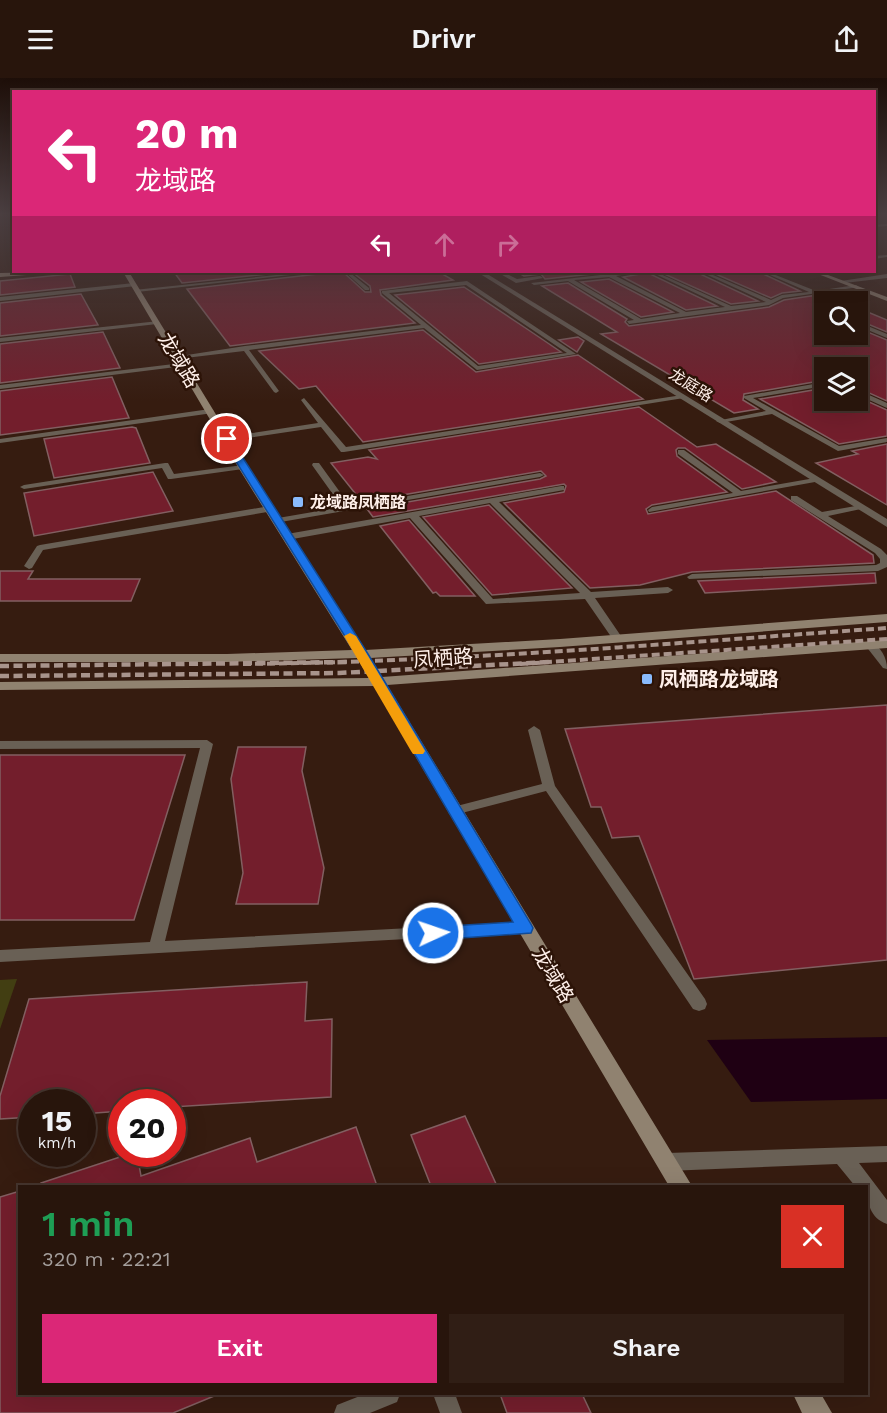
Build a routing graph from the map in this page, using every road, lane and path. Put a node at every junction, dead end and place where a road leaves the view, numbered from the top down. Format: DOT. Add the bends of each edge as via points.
graph roads {
  1 [pos="129,276"];
  2 [pos="267,276"];
  3 [pos="352,276"];
  4 [pos="487,276"];
  5 [pos="508,276"];
  6 [pos="559,276"];
  7 [pos="596,276"];
  8 [pos="612,276"];
  9 [pos="662,276"];
  10 [pos="714,276"];
  11 [pos="776,276"];
  12 [pos="828,276"];
  13 [pos="879,276"];
  14 [pos="568,279"];
  15 [pos="843,282"];
  16 [pos="534,283"];
  17 [pos="856,287"];
  18 [pos="136,288"];
  19 [pos="367,289"];
  20 [pos="823,291"];
  21 [pos="814,292"];
  22 [pos="814,292"];
  23 [pos="0,299"];
  24 [pos="887,299"];
  25 [pos="771,302"];
  26 [pos="730,308"];
  27 [pos="685,314"];
  28 [pos="639,320"];
  29 [pos="156,322"];
  30 [pos="629,322"];
  31 [pos="425,326"];
  32 [pos="887,326"];
  33 [pos="869,329"];
  34 [pos="887,336"];
  35 [pos="0,340"];
  36 [pos="244,348"];
  37 [pos="180,361"];
  38 [pos="814,386"];
  39 [pos="0,387"];
  40 [pos="276,391"];
  41 [pos="682,397"];
  42 [pos="868,397"];
  43 [pos="304,400"];
  44 [pos="887,406"];
  45 [pos="210,411"];
  46 [pos="773,412"];
  47 [pos="720,421"];
  48 [pos="324,424"];
  49 [pos="227,439"];
  50 [pos="887,440"];
  51 [pos="0,441"];
  52 [pos="681,452"];
  53 [pos="316,465"];
  54 [pos="243,467"];
  55 [pos="540,475"];
  56 [pos="815,480"];
  57 [pos="24,487"];
  58 [pos="561,488"];
  59 [pos="740,494"];
  60 [pos="794,498"];
  61 [pos="492,500"];
  62 [pos="858,507"];
  63 [pos="270,509"];
  64 [pos="348,509"];
  65 [pos="652,510"];
  66 [pos="412,514"];
  67 [pos="819,515"];
  68 [pos="278,521"];
  69 [pos="887,525"];
  70 [pos="287,537"];
  71 [pos="29,566"];
  72 [pos="693,577"];
  73 [pos="668,590"];
  74 [pos="588,595"];
  75 [pos="887,618"];
  76 [pos="618,639"];
  77 [pos="887,644"];
  78 [pos="870,645"];
  79 [pos="477,649"];
  80 [pos="362,654"];
  81 [pos="262,657"];
  82 [pos="0,658"];
  83 [pos="887,666"];
  84 [pos="479,675"];
  85 [pos="376,682"];
  86 [pos="260,684"];
  87 [pos="0,686"];
  88 [pos="534,730"];
  89 [pos="0,745"];
  90 [pos="549,786"];
  91 [pos="454,811"];
  92 [pos="525,928"];
  93 [pos="156,948"];
  94 [pos="0,957"];
  95 [pos="699,1004"];
  96 [pos="887,1154"];
  97 [pos="842,1156"];
  98 [pos="667,1162"];
  99 [pos="680,1185"];
  100 [pos="864,1185"];
  101 [pos="868,1190"];
  102 [pos="887,1215"];
  103 [pos="387,1395"];
  104 [pos="444,1395"];
  105 [pos="807,1395"];
  106 [pos="345,1413"];
  107 [pos="451,1413"];
  108 [pos="818,1413"];
  1 -- 18 [label="street, 龙域路"];
  2 -- 18 [label="lane"];
  3 -- 19 [label="lane"];
  4 -- 41 [label="street, 龙庭路"];
  5 -- 6 [label="lane" via="516,281"];
  7 -- 14 [label="lane"];
  8 -- 27 [label="lane"];
  9 -- 26 [label="lane"];
  10 -- 25 [label="lane"];
  11 -- 22 [label="lane"];
  12 -- 15 [label="street"];
  13 -- 15 [label="lane"];
  14 -- 16 [label="lane"];
  14 -- 28 [label="lane"];
  15 -- 17 [label="street"];
  17 -- 20 [label="lane"];
  17 -- 24 [label="street"];
  18 -- 23 [label="lane"];
  18 -- 29 [label="street, 龙域路"];
  21 -- 25 [label="lane"];
  25 -- 26 [label="lane"];
  26 -- 27 [label="lane"];
  27 -- 28 [label="lane"];
  28 -- 30 [label="lane"];
  29 -- 35 [label="lane"];
  29 -- 37 [label="street, 龙域路"];
  31 -- 31 [label="lane" via="384,292 466,283 573,354 477,368"];
  31 -- 36 [label="lane"];
  32 -- 33 [label="lane"];
  33 -- 34 [label="lane"];
  36 -- 37 [label="lane"];
  36 -- 40 [label="lane"];
  37 -- 39 [label="lane"];
  37 -- 45 [label="street, 龙域路"];
  38 -- 46 [label="lane" via="746,397"];
  41 -- 47 [label="street, 龙庭路"];
  41 -- 48 [label="lane" via="344,450"];
  42 -- 44 [label="lane"];
  43 -- 48 [label="lane"];
  45 -- 49 [label="street, 龙域路"];
  45 -- 51 [label="lane"];
  46 -- 47 [label="lane"];
  46 -- 50 [label="lane" via="837,449"];
  47 -- 56 [label="street, 龙庭路"];
  48 -- 49 [label="lane"];
  49 -- 54 [label="street, 龙域路"];
  52 -- 59 [label="lane"];
  53 -- 64 [label="lane"];
  54 -- 57 [label="lane" via="171,477 165,465"];
  54 -- 63 [label="street, 龙域路"];
  55 -- 64 [label="lane"];
  56 -- 59 [label="lane"];
  56 -- 62 [label="street, 龙庭路"];
  58 -- 61 [label="lane"];
  59 -- 65 [label="lane"];
  60 -- 67 [label="lane"];
  61 -- 66 [label="lane"];
  61 -- 74 [label="lane"];
  62 -- 67 [label="lane"];
  62 -- 69 [label="street, 龙庭路"];
  63 -- 68 [label="street, 龙域路"];
  63 -- 71 [label="lane" via="40,548"];
  64 -- 68 [label="lane"];
  66 -- 70 [label="lane"];
  66 -- 74 [label="lane" via="490,602"];
  67 -- 72 [label="lane" via="878,552 885,558 885,564 878,568"];
  68 -- 70 [label="street, 龙域路"];
  70 -- 80 [label="street, 龙域路"];
  73 -- 74 [label="lane"];
  74 -- 76 [label="lane"];
  75 -- 76 [label="street, 凤栖路"];
  76 -- 79 [label="street, 凤栖路"];
  77 -- 78 [label="street, 凤栖路"];
  78 -- 83 [label="lane"];
  78 -- 84 [label="street, 凤栖路"];
  79 -- 80 [label="street, 凤栖路"];
  79 -- 84 [label="street" via="463,661 466,668"];
  80 -- 81 [label="street, 凤栖路"];
  80 -- 85 [label="street, 龙域路"];
  81 -- 82 [label="street, 凤栖路"];
  81 -- 86 [label="street" via="269,670"];
  84 -- 85 [label="street, 凤栖路"];
  85 -- 86 [label="street, 凤栖路"];
  85 -- 91 [label="street, 龙域路"];
  86 -- 87 [label="street, 凤栖路"];
  88 -- 90 [label="lane"];
  89 -- 93 [label="lane" via="207,744"];
  90 -- 91 [label="lane"];
  90 -- 95 [label="lane"];
  91 -- 92 [label="street, 龙域路"];
  92 -- 93 [label="lane"];
  92 -- 98 [label="street, 龙域路"];
  93 -- 94 [label="lane"];
  96 -- 97 [label="lane"];
  97 -- 98 [label="lane"];
  97 -- 100 [label="lane"];
  98 -- 99 [label="street, 龙域路"];
  101 -- 102 [label="lane"];
  103 -- 106 [label="lane"];
  104 -- 107 [label="lane"];
  105 -- 108 [label="street"];
}
